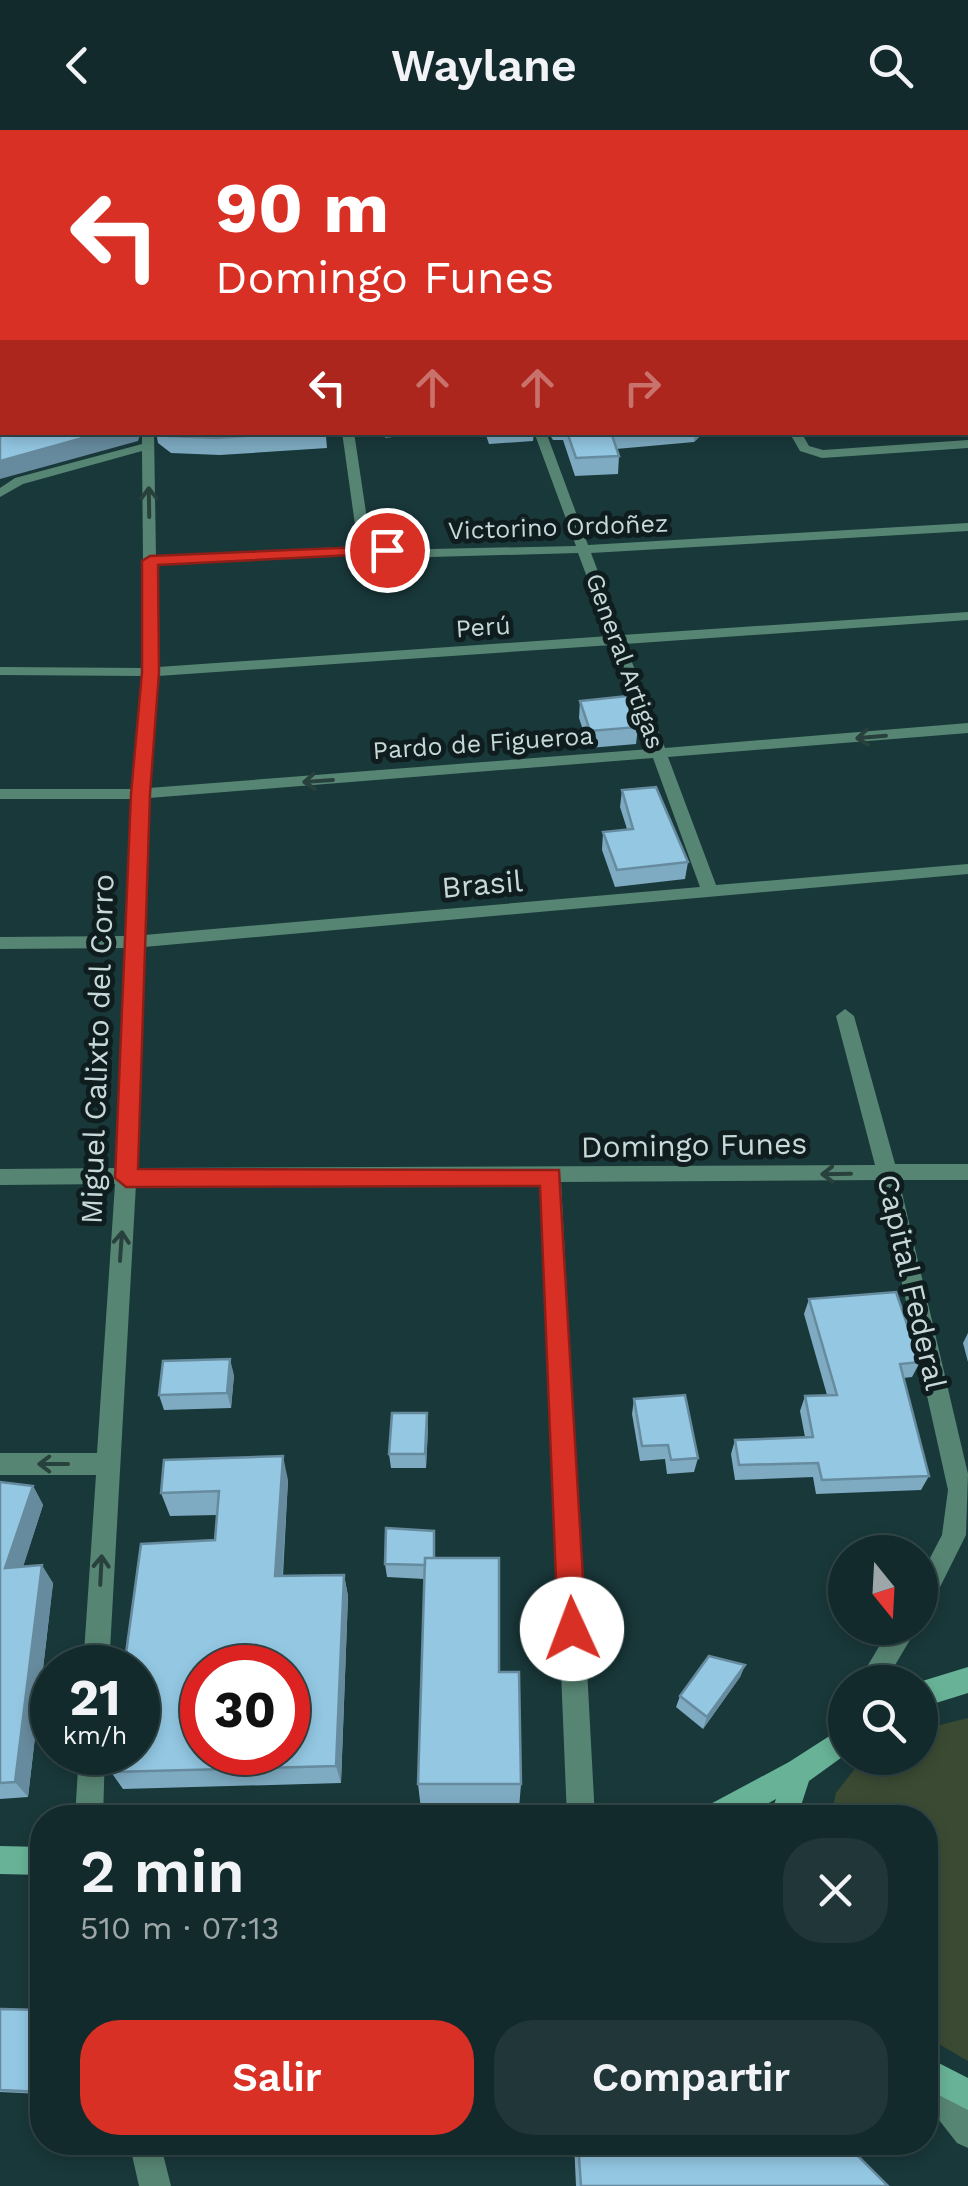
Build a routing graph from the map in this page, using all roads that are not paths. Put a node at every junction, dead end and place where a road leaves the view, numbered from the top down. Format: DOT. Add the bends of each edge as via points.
graph roads {
  1 [pos="348,435"];
  2 [pos="541,435"];
  3 [pos="797,435"];
  4 [pos="148,439"];
  5 [pos="968,444"];
  6 [pos="0,493"];
  7 [pos="968,527"];
  8 [pos="365,549"];
  9 [pos="584,549"];
  10 [pos="150,561"];
  11 [pos="968,616"];
  12 [pos="616,640"];
  13 [pos="0,671"];
  14 [pos="150,672"];
  15 [pos="968,728"];
  16 [pos="660,755"];
  17 [pos="0,794"];
  18 [pos="140,794"];
  19 [pos="968,869"];
  20 [pos="710,890"];
  21 [pos="135,942"];
  22 [pos="0,944"];
  23 [pos="845,1016"];
  24 [pos="968,1172"];
  25 [pos="887,1173"];
  26 [pos="0,1177"];
  27 [pos="551,1177"];
  28 [pos="126,1178"];
  29 [pos="0,1464"];
  30 [pos="106,1464"];
  31 [pos="938,1569"];
  32 [pos="97,1645"];
  33 [pos="968,1680"];
  34 [pos="938,1689"];
  35 [pos="828,1748"];
  36 [pos="800,1772"];
  37 [pos="91,1775"];
  38 [pos="90,1805"];
  39 [pos="580,1805"];
  40 [pos="738,1805"];
  41 [pos="788,1805"];
  42 [pos="0,1860"];
  43 [pos="30,1860"];
  44 [pos="938,2080"];
  45 [pos="938,2092"];
  46 [pos="968,2095"];
  47 [pos="968,2132"];
  48 [pos="147,2155"];
  49 [pos="155,2186"];
  1 -- 8 [label="street"];
  2 -- 9 [label="street, General Artigas"];
  3 -- 5 [label="street" via="811,453"];
  4 -- 6 [label="street"];
  10 -- 4 [label="street, Miguel Calixto del Corro, one-way"];
  7 -- 9 [label="street, Victorino Ordoñez"];
  8 -- 9 [label="street, Victorino Ordoñez"];
  8 -- 10 [label="street, Victorino Ordoñez"];
  9 -- 12 [label="street, General Artigas"];
  10 -- 14 [label="street, Miguel Calixto del Corro"];
  11 -- 12 [label="street, Perú"];
  12 -- 14 [label="street, Perú"];
  12 -- 16 [label="street, General Artigas"];
  13 -- 14 [label="street, Perú"];
  14 -- 18 [label="street, Miguel Calixto del Corro"];
  15 -- 16 [label="street, Pardo de Figueroa, one-way"];
  16 -- 18 [label="street, Pardo de Figueroa, one-way"];
  16 -- 20 [label="street, General Artigas"];
  17 -- 18 [label="street, Pardo de Figueroa"];
  18 -- 21 [label="street, Miguel Calixto del Corro"];
  19 -- 20 [label="street, Brasil"];
  20 -- 21 [label="street, Brasil"];
  21 -- 22 [label="street, Brasil"];
  21 -- 28 [label="street, Miguel Calixto del Corro"];
  23 -- 25 [label="street, Capital Federal"];
  24 -- 25 [label="street, Domingo Funes"];
  25 -- 27 [label="street, Domingo Funes, one-way"];
  25 -- 31 [label="street, Capital Federal" via="960,1490 961,1520"];
  26 -- 28 [label="street, Domingo Funes"];
  27 -- 28 [label="street, Domingo Funes"];
  27 -- 39 [label="street"];
  30 -- 28 [label="street, Miguel Calixto del Corro, one-way"];
  30 -- 29 [label="street, one-way"];
  32 -- 30 [label="street, Miguel Calixto del Corro, one-way"];
  33 -- 34 [label="main road"];
  35 -- 36 [label="main road"];
  36 -- 40 [label="main road"];
  36 -- 41 [label="main road"];
  37 -- 38 [label="street"];
  42 -- 43 [label="main road"];
  44 -- 46 [label="main road"];
  45 -- 47 [label="street"];
  48 -- 49 [label="street"];
}
